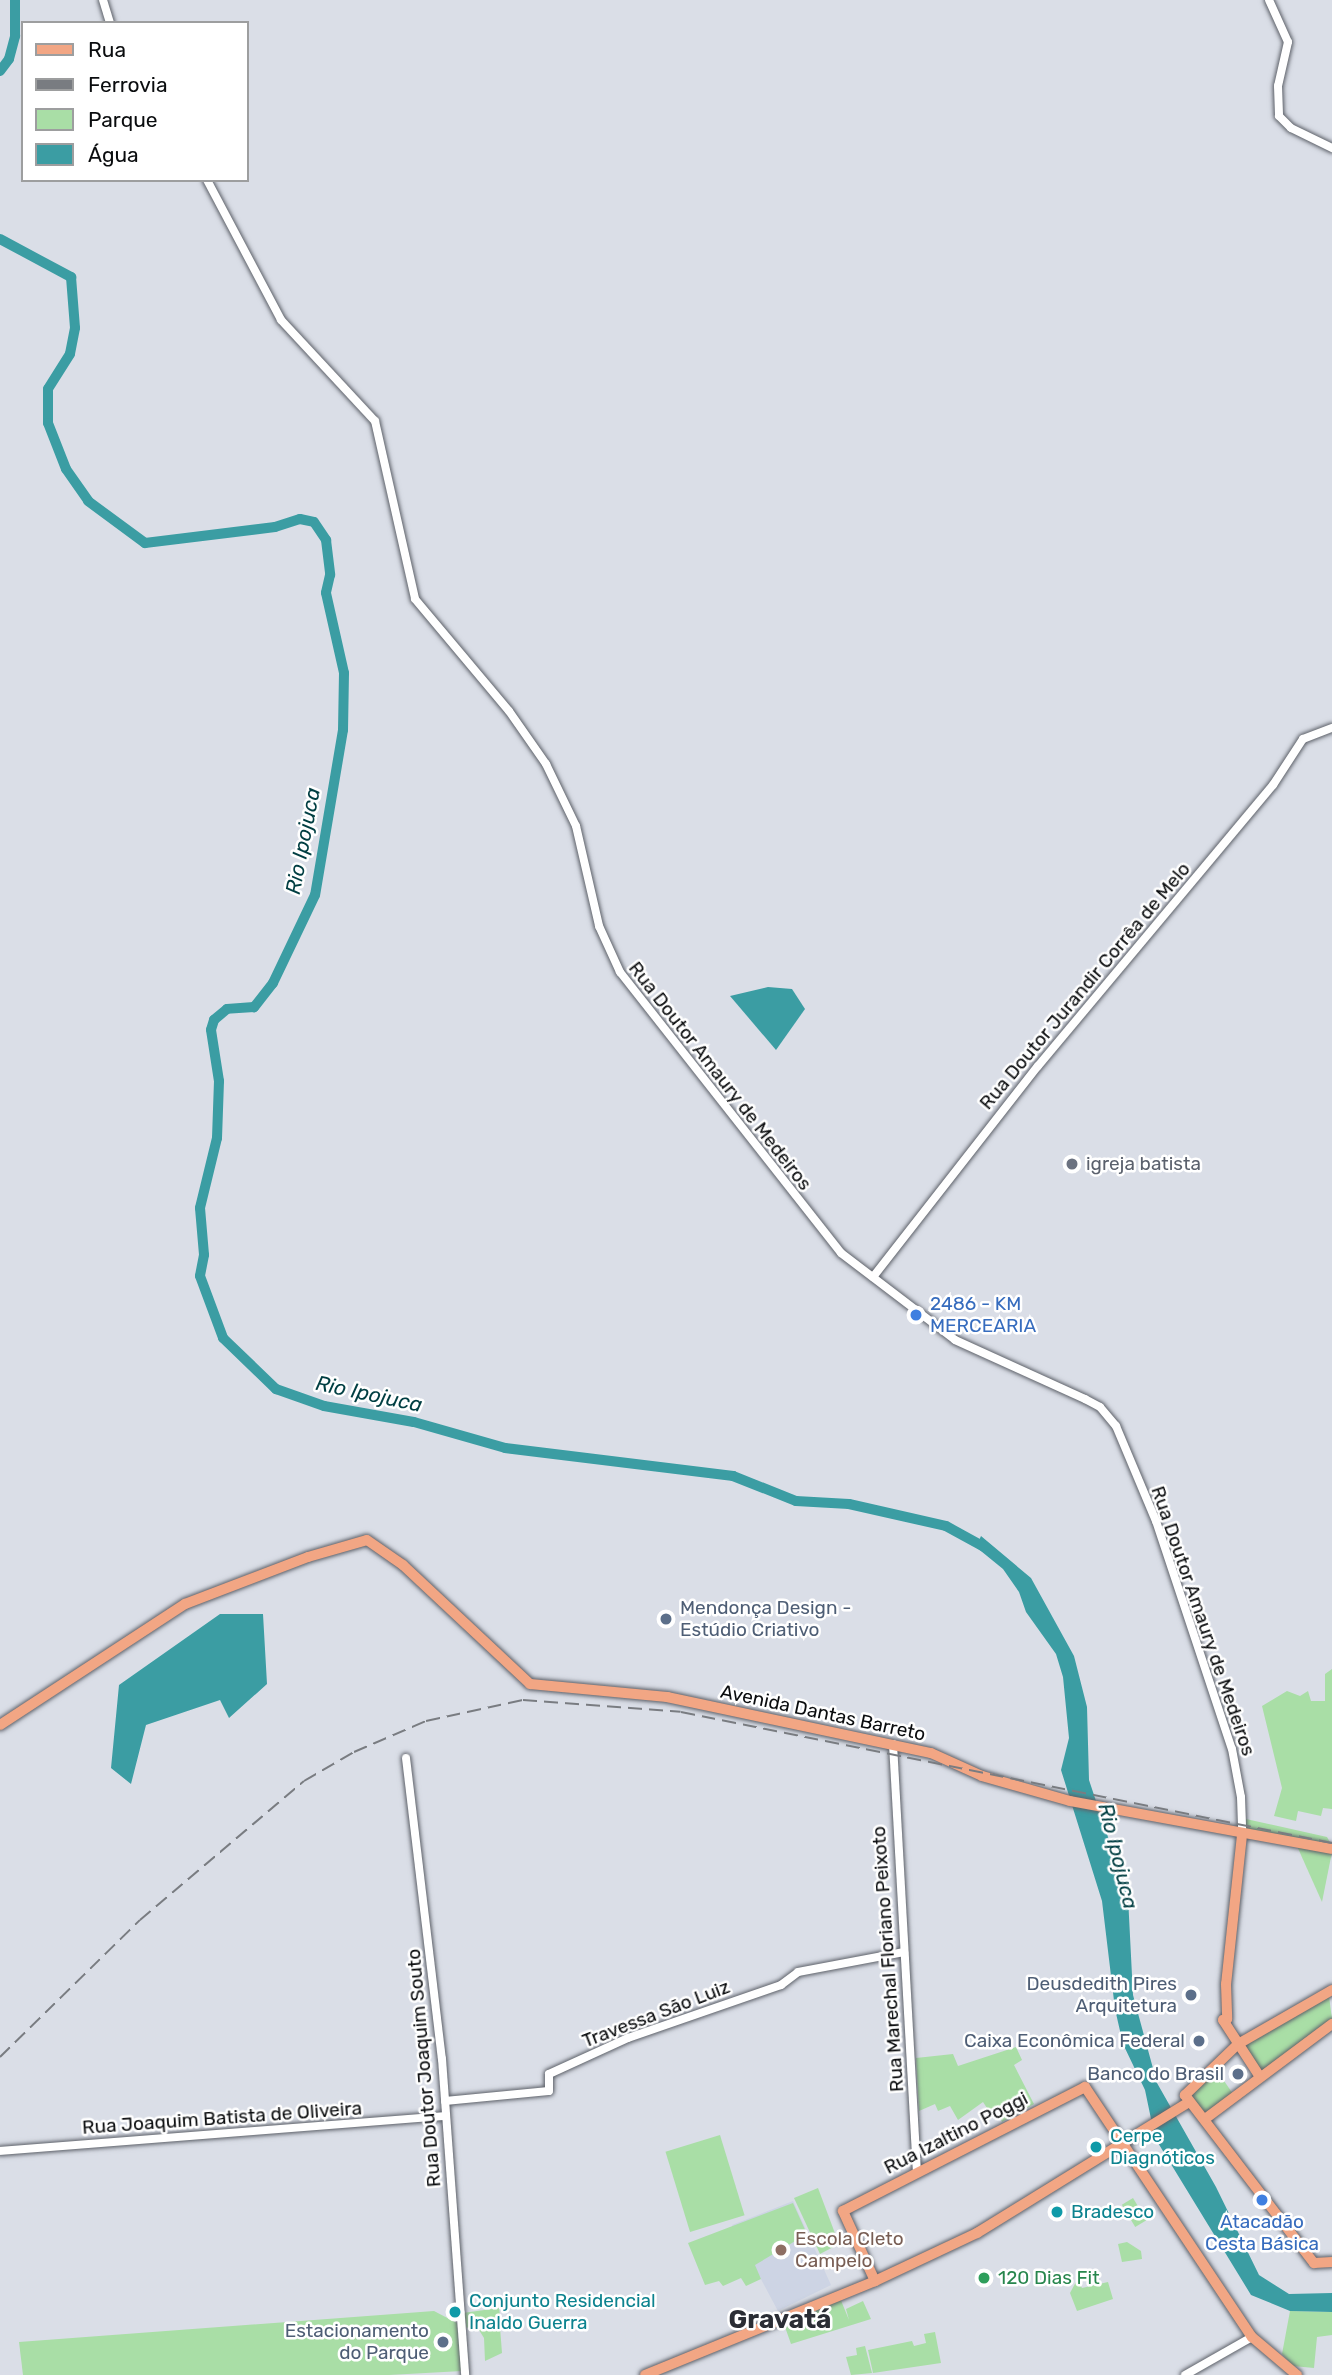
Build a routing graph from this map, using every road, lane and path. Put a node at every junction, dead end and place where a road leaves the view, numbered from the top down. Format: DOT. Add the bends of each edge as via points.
graph roads {
  1 [pos="103,0"];
  2 [pos="1269,0"];
  3 [pos="109,21"];
  4 [pos="1332,148"];
  5 [pos="208,182"];
  6 [pos="1332,728"];
  7 [pos="873,1277"];
  8 [pos="0,1725"];
  9 [pos="893,1745"];
  10 [pos="406,1758"];
  11 [pos="1242,1835"];
  12 [pos="1332,1849"];
  13 [pos="904,1952"];
  14 [pos="1332,1992"];
  15 [pos="1332,2024"];
  16 [pos="1238,2044"];
  17 [pos="1260,2077"];
  18 [pos="445,2101"];
  19 [pos="1187,2104"];
  20 [pos="446,2116"];
  21 [pos="1205,2119"];
  22 [pos="1120,2146"];
  23 [pos="0,2151"];
  24 [pos="917,2172"];
  25 [pos="1332,2262"];
  26 [pos="875,2281"];
  27 [pos="1252,2337"];
  28 [pos="465,2375"];
  29 [pos="645,2375"];
  30 [pos="1185,2375"];
  31 [pos="1297,2375"];
  1 -- 3 [label="street"];
  2 -- 4 [label="street" via="1287,46 1278,86 1279,116 1291,128"];
  5 -- 7 [label="street, Rua Doutor Amaury de Medeiros" via="281,320 375,421 415,599 509,711 546,764 576,826 599,926 614,962 825,1235"];
  6 -- 7 [label="street, Rua Doutor Jurandir Corrêa de Melo" via="1303,739 1273,785 1175,897"];
  7 -- 11 [label="street, Rua Doutor Amaury de Medeiros" via="960,1343 1085,1399 1100,1407 1116,1426 1156,1521 1232,1749"];
  8 -- 9 [label="main road, Avenida Dantas Barreto" via="185,1604 363,1540 376,1543 530,1684 652,1694"];
  9 -- 11 [label="main road, Avenida Dantas Barreto" via="937,1755 978,1775 1070,1801"];
  9 -- 13 [label="street, Rua Marechal Floriano Peixoto"];
  10 -- 18 [label="street, Rua Doutor Joaquim Souto"];
  11 -- 12 [label="main road, Avenida Dantas Barreto"];
  11 -- 16 [label="main road" via="1226,1984 1227,2019 1223,2020"];
  13 -- 18 [label="street, Travessa São Luiz" via="798,1972 790,1979 589,2055 548,2075 549,2091"];
  13 -- 24 [label="street, Rua Marechal Floriano Peixoto"];
  14 -- 16 [label="main road"];
  15 -- 17 [label="main road"];
  16 -- 17 [label="main road"];
  16 -- 19 [label="main road" via="1186,2094"];
  17 -- 21 [label="main road"];
  18 -- 20 [label="street, Rua Doutor Joaquim Souto"];
  19 -- 21 [label="main road"];
  19 -- 22 [label="main road"];
  20 -- 23 [label="street, Rua Joaquim Batista de Oliveira"];
  20 -- 28 [label="street, Rua Doutor Joaquim Souto"];
  21 -- 25 [label="main road" via="1314,2263"];
  22 -- 24 [label="main road, Rua Izaltino Poggi" via="1085,2087"];
  22 -- 26 [label="main road" via="977,2233"];
  22 -- 27 [label="main road"];
  24 -- 26 [label="main road, Rua Izaltino Poggi" via="844,2211"];
  26 -- 29 [label="main road"];
  27 -- 30 [label="street"];
  27 -- 31 [label="main road"];
}
